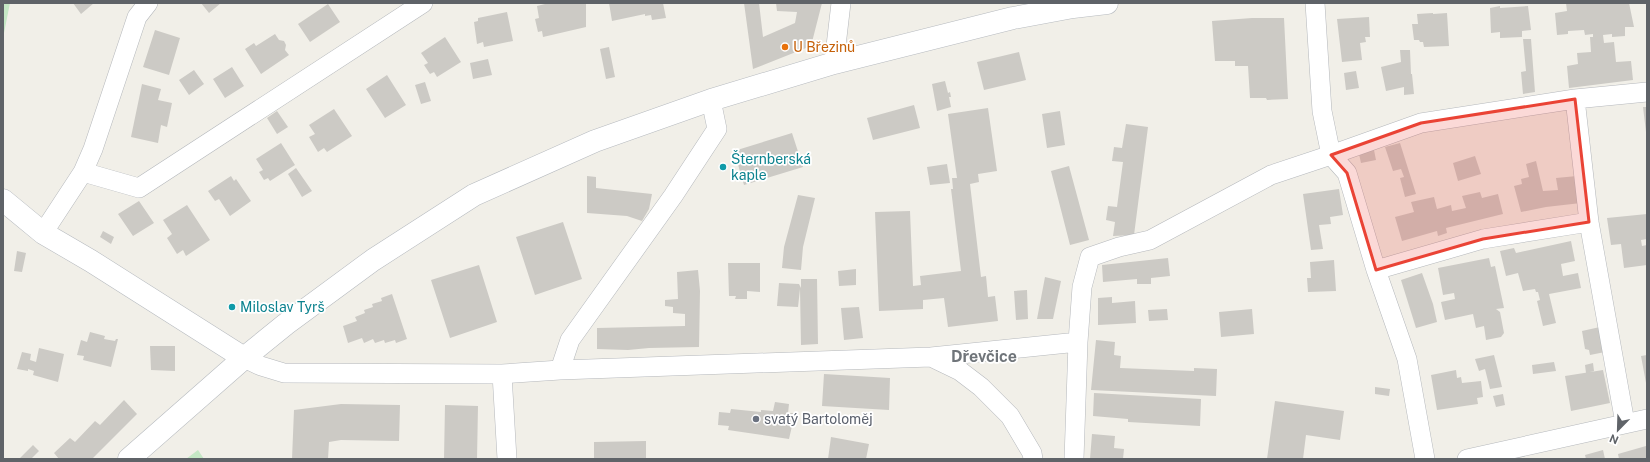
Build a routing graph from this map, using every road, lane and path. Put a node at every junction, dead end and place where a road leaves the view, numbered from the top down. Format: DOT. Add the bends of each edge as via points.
graph roads {
  1 [pos="148,3"];
  2 [pos="423,3"];
  3 [pos="841,3"];
  4 [pos="1107,3"];
  5 [pos="1315,3"];
  6 [pos="834,63"];
  7 [pos="1647,92"];
  8 [pos="1575,99"];
  9 [pos="711,100"];
  10 [pos="1331,155"];
  11 [pos="82,172"];
  12 [pos="3,200"];
  13 [pos="1589,222"];
  14 [pos="43,233"];
  15 [pos="1376,270"];
  16 [pos="1078,342"];
  17 [pos="931,357"];
  18 [pos="244,358"];
  19 [pos="560,370"];
  20 [pos="502,374"];
  21 [pos="1647,419"];
  22 [pos="1625,423"];
  23 [pos="129,459"];
  24 [pos="507,459"];
  25 [pos="1033,459"];
  26 [pos="1074,459"];
  27 [pos="1425,459"];
  28 [pos="1467,459"];
  1 -- 11 [label="street" via="137,17 93,149"];
  2 -- 11 [label="street" via="139,188"];
  3 -- 6 [label="street"];
  4 -- 6 [label="main road" via="1013,18"];
  5 -- 10 [label="street" via="1322,111"];
  6 -- 9 [label="main road"];
  7 -- 8 [label="street"];
  8 -- 10 [label="street" via="1421,123"];
  8 -- 13 [label="street"];
  9 -- 18 [label="main road" via="595,142 474,195 373,260"];
  9 -- 19 [label="street" via="717,129 673,196 570,340"];
  10 -- 15 [label="street" via="1347,173"];
  10 -- 16 [label="street" via="1270,175 1150,240 1119,246 1090,257 1082,287"];
  11 -- 14 [label="street"];
  12 -- 14 [label="main road"];
  13 -- 15 [label="street" via="1483,239"];
  13 -- 22 [label="street"];
  14 -- 18 [label="main road"];
  15 -- 27 [label="street" via="1407,359"];
  16 -- 17 [label="street"];
  16 -- 26 [label="street"];
  17 -- 19 [label="street"];
  17 -- 25 [label="street" via="960,371 981,387 1010,416"];
  18 -- 20 [label="street" via="284,373"];
  18 -- 23 [label="main road"];
  19 -- 20 [label="street"];
  20 -- 24 [label="street"];
  21 -- 22 [label="street"];
  22 -- 28 [label="street"];
}
